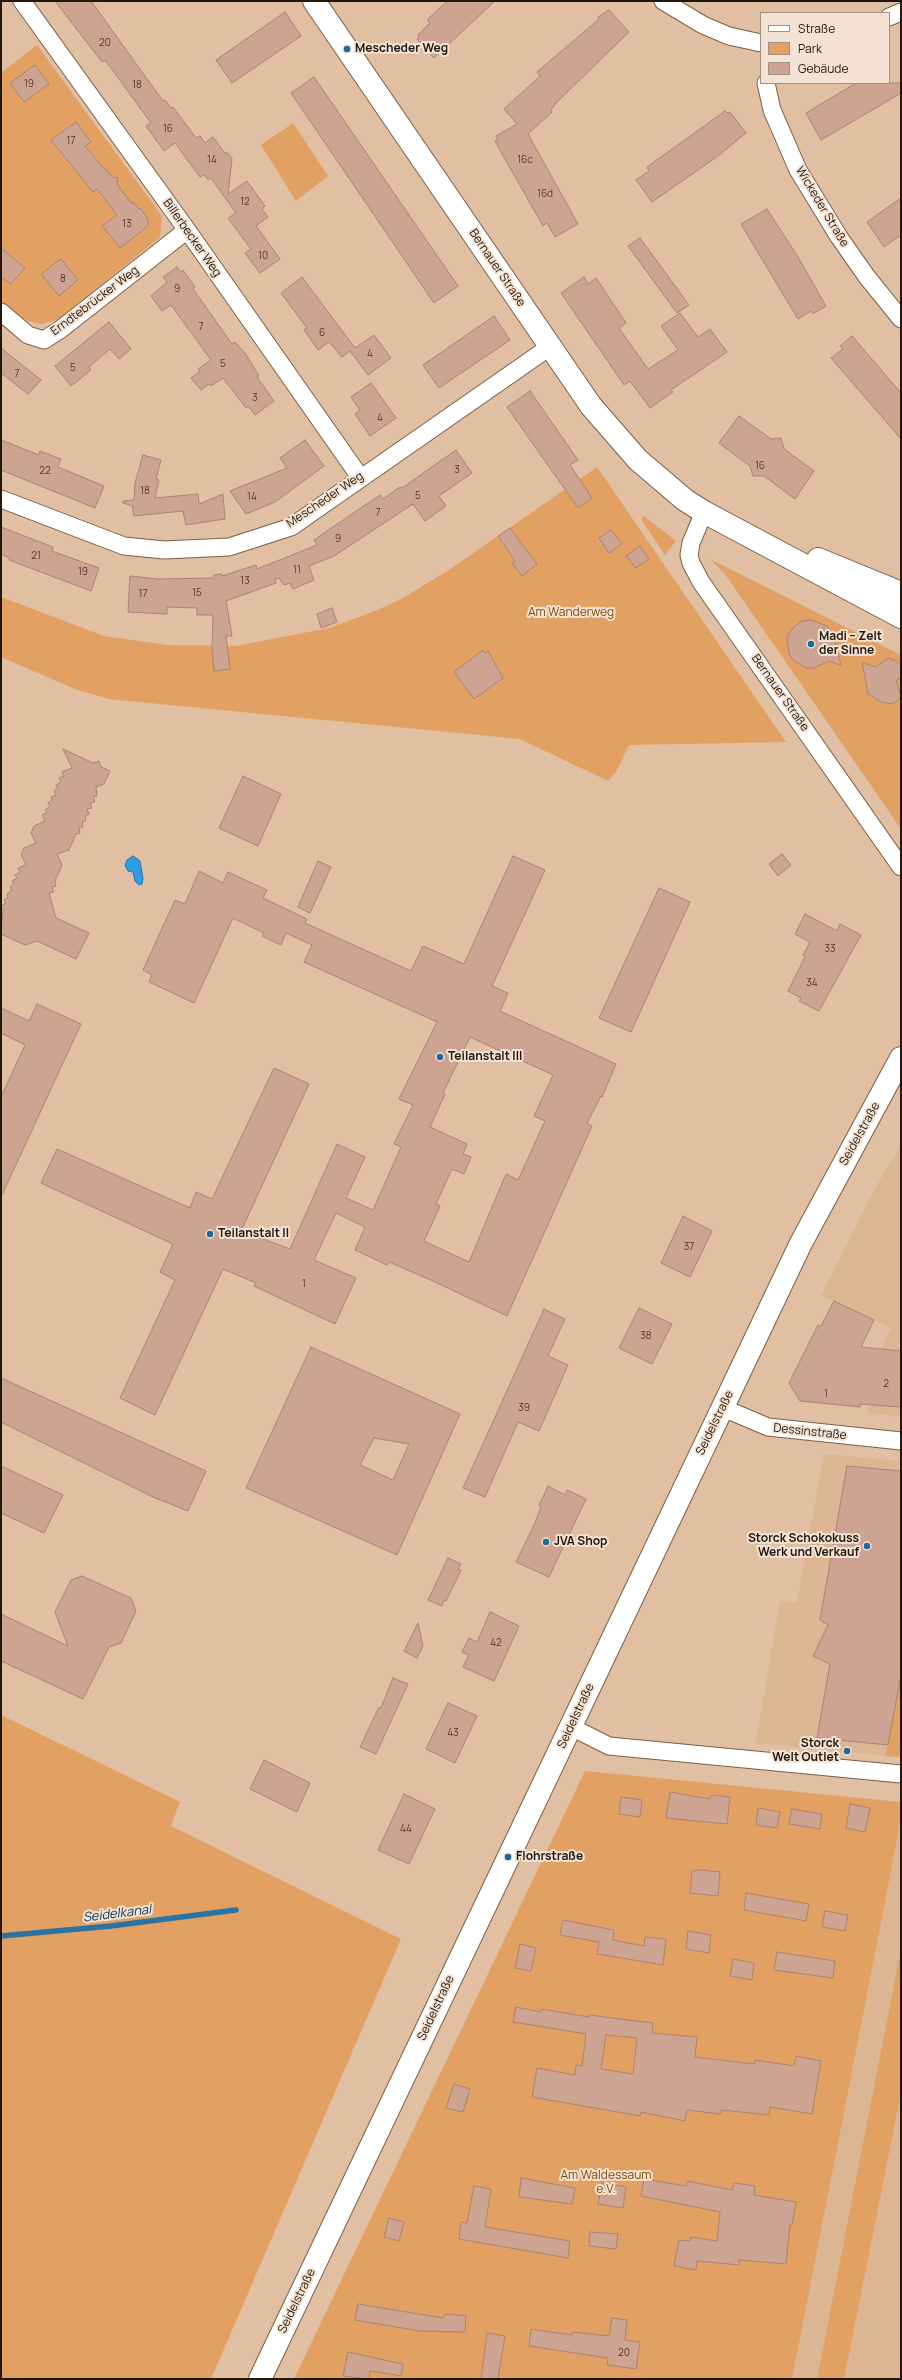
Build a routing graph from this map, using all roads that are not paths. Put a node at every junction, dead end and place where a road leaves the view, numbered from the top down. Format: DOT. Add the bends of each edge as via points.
graph roads {
  1 [pos="22,1"];
  2 [pos="314,1"];
  3 [pos="663,1"];
  4 [pos="901,12"];
  5 [pos="890,17"];
  6 [pos="760,43"];
  7 [pos="766,84"];
  8 [pos="187,230"];
  9 [pos="1,312"];
  10 [pos="901,319"];
  11 [pos="551,346"];
  12 [pos="360,477"];
  13 [pos="1,499"];
  14 [pos="710,515"];
  15 [pos="901,593"];
  16 [pos="901,617"];
  17 [pos="901,867"];
  18 [pos="901,1058"];
  19 [pos="723,1408"];
  20 [pos="901,1441"];
  21 [pos="571,1727"];
  22 [pos="901,1774"];
  23 [pos="260,2379"];
  1 -- 8 [label="street, Billerbecker Weg"];
  2 -- 11 [label="main road, Bernauer Straße"];
  3 -- 6 [label="street" via="703,25 728,36"];
  4 -- 5 [label="street"];
  7 -- 10 [label="street, Wickeder Straße" via="772,110 798,170 838,237"];
  8 -- 9 [label="street, Erndtebrücker Weg" via="44,340 28,335"];
  8 -- 12 [label="street, Billerbecker Weg"];
  11 -- 12 [label="street, Mescheder Weg"];
  11 -- 14 [label="main road, Bernauer Straße" via="603,422 638,460 685,500"];
  12 -- 13 [label="street, Mescheder Weg" via="291,527 229,547 164,550 124,546"];
  14 -- 15 [label="main road, Bernauer Straße"];
  14 -- 16 [label="main road, Bernauer Straße"];
  14 -- 17 [label="street, Bernauer Straße" via="691,543 689,555 701,582"];
  18 -- 19 [label="main road, Seidelstraße" via="801,1243"];
  19 -- 20 [label="street, Dessinstraße" via="768,1427"];
  19 -- 21 [label="main road, Seidelstraße"];
  21 -- 22 [label="street" via="609,1746"];
  21 -- 23 [label="main road, Seidelstraße"];
}
